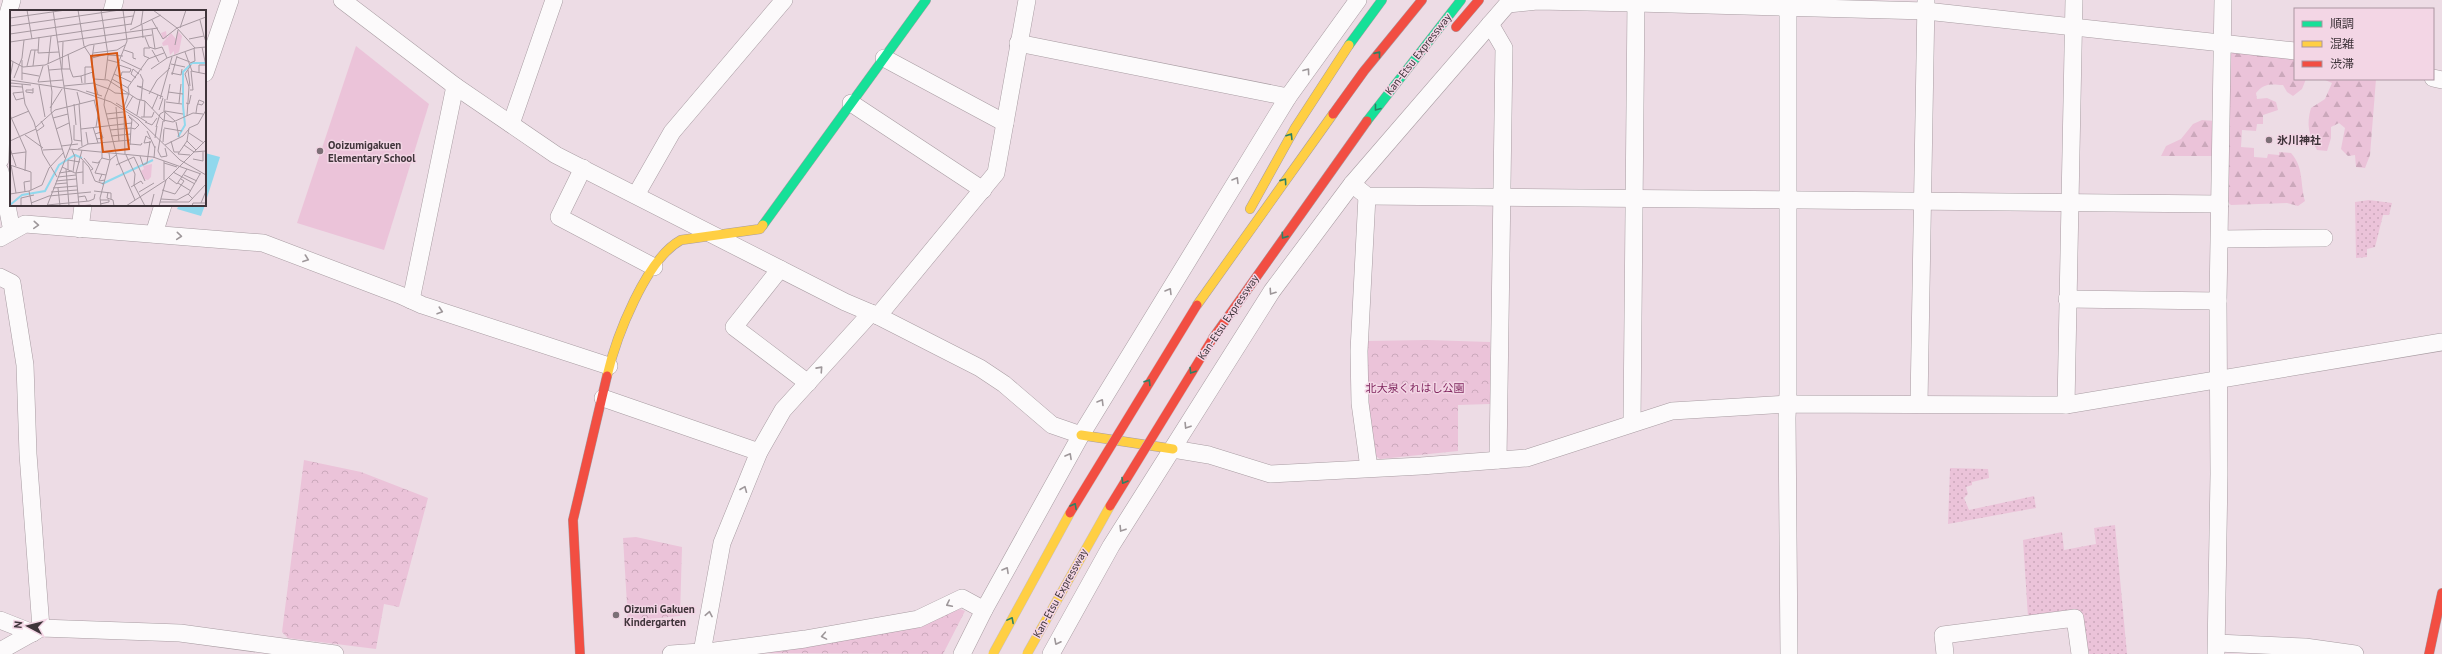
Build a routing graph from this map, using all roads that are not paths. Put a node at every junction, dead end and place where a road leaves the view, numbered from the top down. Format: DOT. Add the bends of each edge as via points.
graph roads {
  1 [pos="12,0"];
  2 [pos="115,0"];
  3 [pos="230,0"];
  4 [pos="342,0"];
  5 [pos="554,0"];
  6 [pos="784,0"];
  7 [pos="926,0"];
  8 [pos="1027,0"];
  9 [pos="1358,0"];
  10 [pos="1382,0"];
  11 [pos="1422,0"];
  12 [pos="1461,0"];
  13 [pos="1479,0"];
  14 [pos="2074,0"];
  15 [pos="2223,0"];
  16 [pos="1636,1"];
  17 [pos="1509,2"];
  18 [pos="1788,3"];
  19 [pos="1926,6"];
  20 [pos="112,10"];
  21 [pos="1490,24"];
  22 [pos="2074,26"];
  23 [pos="1449,36"];
  24 [pos="1018,44"];
  25 [pos="2222,45"];
  26 [pos="2294,51"];
  27 [pos="884,58"];
  28 [pos="7,60"];
  29 [pos="206,65"];
  30 [pos="455,86"];
  31 [pos="1288,97"];
  32 [pos="851,103"];
  33 [pos="1393,103"];
  34 [pos="1005,123"];
  35 [pos="510,124"];
  36 [pos="0,160"];
  37 [pos="583,168"];
  38 [pos="0,171"];
  39 [pos="1352,184"];
  40 [pos="983,190"];
  41 [pos="636,195"];
  42 [pos="1367,196"];
  43 [pos="1501,196"];
  44 [pos="1634,198"];
  45 [pos="1788,201"];
  46 [pos="1922,202"];
  47 [pos="2070,203"];
  48 [pos="2220,204"];
  49 [pos="83,206"];
  50 [pos="163,206"];
  51 [pos="1297,216"];
  52 [pos="1246,217"];
  53 [pos="686,221"];
  54 [pos="80,229"];
  55 [pos="760,229"];
  56 [pos="1238,230"];
  57 [pos="154,234"];
  58 [pos="6,235"];
  59 [pos="717,235"];
  60 [pos="2324,238"];
  61 [pos="2220,239"];
  62 [pos="670,246"];
  63 [pos="745,250"];
  64 [pos="654,268"];
  65 [pos="780,269"];
  66 [pos="0,277"];
  67 [pos="2067,299"];
  68 [pos="411,300"];
  69 [pos="2218,301"];
  70 [pos="1197,305"];
  71 [pos="874,314"];
  72 [pos="2442,342"];
  73 [pos="609,366"];
  74 [pos="2218,380"];
  75 [pos="808,383"];
  76 [pos="603,398"];
  77 [pos="1788,404"];
  78 [pos="1919,404"];
  79 [pos="2066,405"];
  80 [pos="1632,423"];
  81 [pos="1081,435"];
  82 [pos="1173,449"];
  83 [pos="759,452"];
  84 [pos="1498,460"];
  85 [pos="1369,468"];
  86 [pos="2442,593"];
  87 [pos="984,610"];
  88 [pos="0,620"];
  89 [pos="37,630"];
  90 [pos="2217,648"];
  91 [pos="262,649"];
  92 [pos="0,651"];
  93 [pos="709,652"];
  94 [pos="335,654"];
  95 [pos="580,654"];
  96 [pos="671,654"];
  97 [pos="962,654"];
  98 [pos="993,654"];
  99 [pos="1027,654"];
  100 [pos="1051,654"];
  101 [pos="1790,654"];
  102 [pos="1945,654"];
  103 [pos="2080,654"];
  104 [pos="2355,654"];
  105 [pos="2428,654"];
  1 -- 28 [label="street" via="4,28"];
  2 -- 20 [label="street"];
  3 -- 29 [label="street"];
  4 -- 30 [label="street"];
  5 -- 35 [label="street"];
  6 -- 41 [label="street" via="672,132"];
  7 -- 27 [label="main road"];
  8 -- 24 [label="street"];
  31 -- 9 [label="street, one-way"];
  52 -- 10 [label="main road, one-way" via="1283,149 1356,34"];
  70 -- 11 [label="main road, one-way" via="1364,71"];
  12 -- 51 [label="main road, Kan-Etsu Expressway, one-way" via="1371,115"];
  13 -- 23 [label="main road"];
  14 -- 22 [label="street"];
  15 -- 25 [label="street"];
  16 -- 17 [label="street"];
  16 -- 18 [label="street"];
  16 -- 44 [label="street"];
  17 -- 21 [label="street"];
  18 -- 19 [label="street"];
  18 -- 45 [label="street"];
  19 -- 22 [label="street"];
  19 -- 46 [label="street"];
  21 -- 39 [label="street"];
  21 -- 43 [label="street" via="1504,48"];
  22 -- 25 [label="street"];
  22 -- 47 [label="street"];
  24 -- 31 [label="street"];
  24 -- 34 [label="street"];
  25 -- 26 [label="street"];
  25 -- 48 [label="street"];
  27 -- 32 [label="main road"];
  27 -- 34 [label="street"];
  28 -- 36 [label="street"];
  30 -- 35 [label="street"];
  30 -- 68 [label="street"];
  81 -- 31 [label="street, one-way"];
  32 -- 40 [label="street"];
  32 -- 55 [label="main road"];
  33 -- 51 [label="main road"];
  34 -- 40 [label="street" via="996,173"];
  35 -- 37 [label="street" via="556,155"];
  37 -- 41 [label="street"];
  37 -- 64 [label="street" via="559,217"];
  38 -- 58 [label="street"];
  39 -- 42 [label="street"];
  39 -- 82 [label="street, one-way" via="1272,291"];
  40 -- 71 [label="street"];
  41 -- 53 [label="street"];
  42 -- 43 [label="street"];
  42 -- 85 [label="street" via="1359,351 1360,402"];
  43 -- 44 [label="street"];
  43 -- 84 [label="street"];
  44 -- 45 [label="street"];
  44 -- 80 [label="street"];
  45 -- 46 [label="street"];
  45 -- 77 [label="street"];
  46 -- 47 [label="street"];
  46 -- 78 [label="street"];
  47 -- 48 [label="street"];
  47 -- 67 [label="street"];
  48 -- 61 [label="street"];
  49 -- 54 [label="street"];
  50 -- 57 [label="street"];
  51 -- 99 [label="main road, Kan-Etsu Expressway, one-way, bridge" via="1213,338 1164,415 1080,556"];
  53 -- 59 [label="street"];
  53 -- 62 [label="street"];
  54 -- 57 [label="street"];
  58 -- 54 [label="street, one-way" via="25,224"];
  55 -- 59 [label="main road"];
  55 -- 63 [label="street"];
  56 -- 70 [label="main road"];
  57 -- 68 [label="street, one-way" via="263,243"];
  59 -- 62 [label="main road" via="681,240"];
  59 -- 63 [label="street"];
  60 -- 61 [label="street"];
  61 -- 69 [label="street"];
  62 -- 64 [label="main road"];
  63 -- 65 [label="street"];
  64 -- 73 [label="main road" via="637,293 616,339"];
  65 -- 71 [label="street"];
  65 -- 75 [label="street" via="734,327"];
  66 -- 89 [label="street" via="12,283 25,365"];
  67 -- 69 [label="street"];
  67 -- 79 [label="street"];
  68 -- 73 [label="street, one-way"];
  69 -- 74 [label="street"];
  98 -- 70 [label="main road, one-way, bridge" via="1085,486"];
  75 -- 71 [label="street, one-way"];
  71 -- 81 [label="street" via="980,368 1004,384 1052,425"];
  72 -- 74 [label="street"];
  73 -- 76 [label="main road"];
  74 -- 79 [label="street"];
  74 -- 90 [label="street"];
  75 -- 83 [label="street" via="783,410"];
  76 -- 83 [label="street"];
  76 -- 95 [label="main road" via="573,520"];
  77 -- 78 [label="street"];
  77 -- 80 [label="street" via="1672,411"];
  77 -- 101 [label="street"];
  78 -- 79 [label="street"];
  80 -- 84 [label="street" via="1527,458"];
  81 -- 82 [label="main road"];
  87 -- 81 [label="street, one-way"];
  82 -- 85 [label="street" via="1209,455 1270,474"];
  82 -- 100 [label="street, one-way" via="1111,546"];
  93 -- 83 [label="street, one-way" via="722,543"];
  84 -- 85 [label="street"];
  86 -- 105 [label="main road"];
  87 -- 93 [label="street, one-way" via="962,598 918,619 805,639"];
  87 -- 97 [label="street"];
  88 -- 89 [label="street"];
  89 -- 91 [label="street" via="180,633"];
  89 -- 92 [label="street"];
  90 -- 104 [label="street" via="2305,647"];
  91 -- 94 [label="street"];
  93 -- 96 [label="street"];
  102 -- 103 [label="street" via="1943,635 2075,618"];
}
